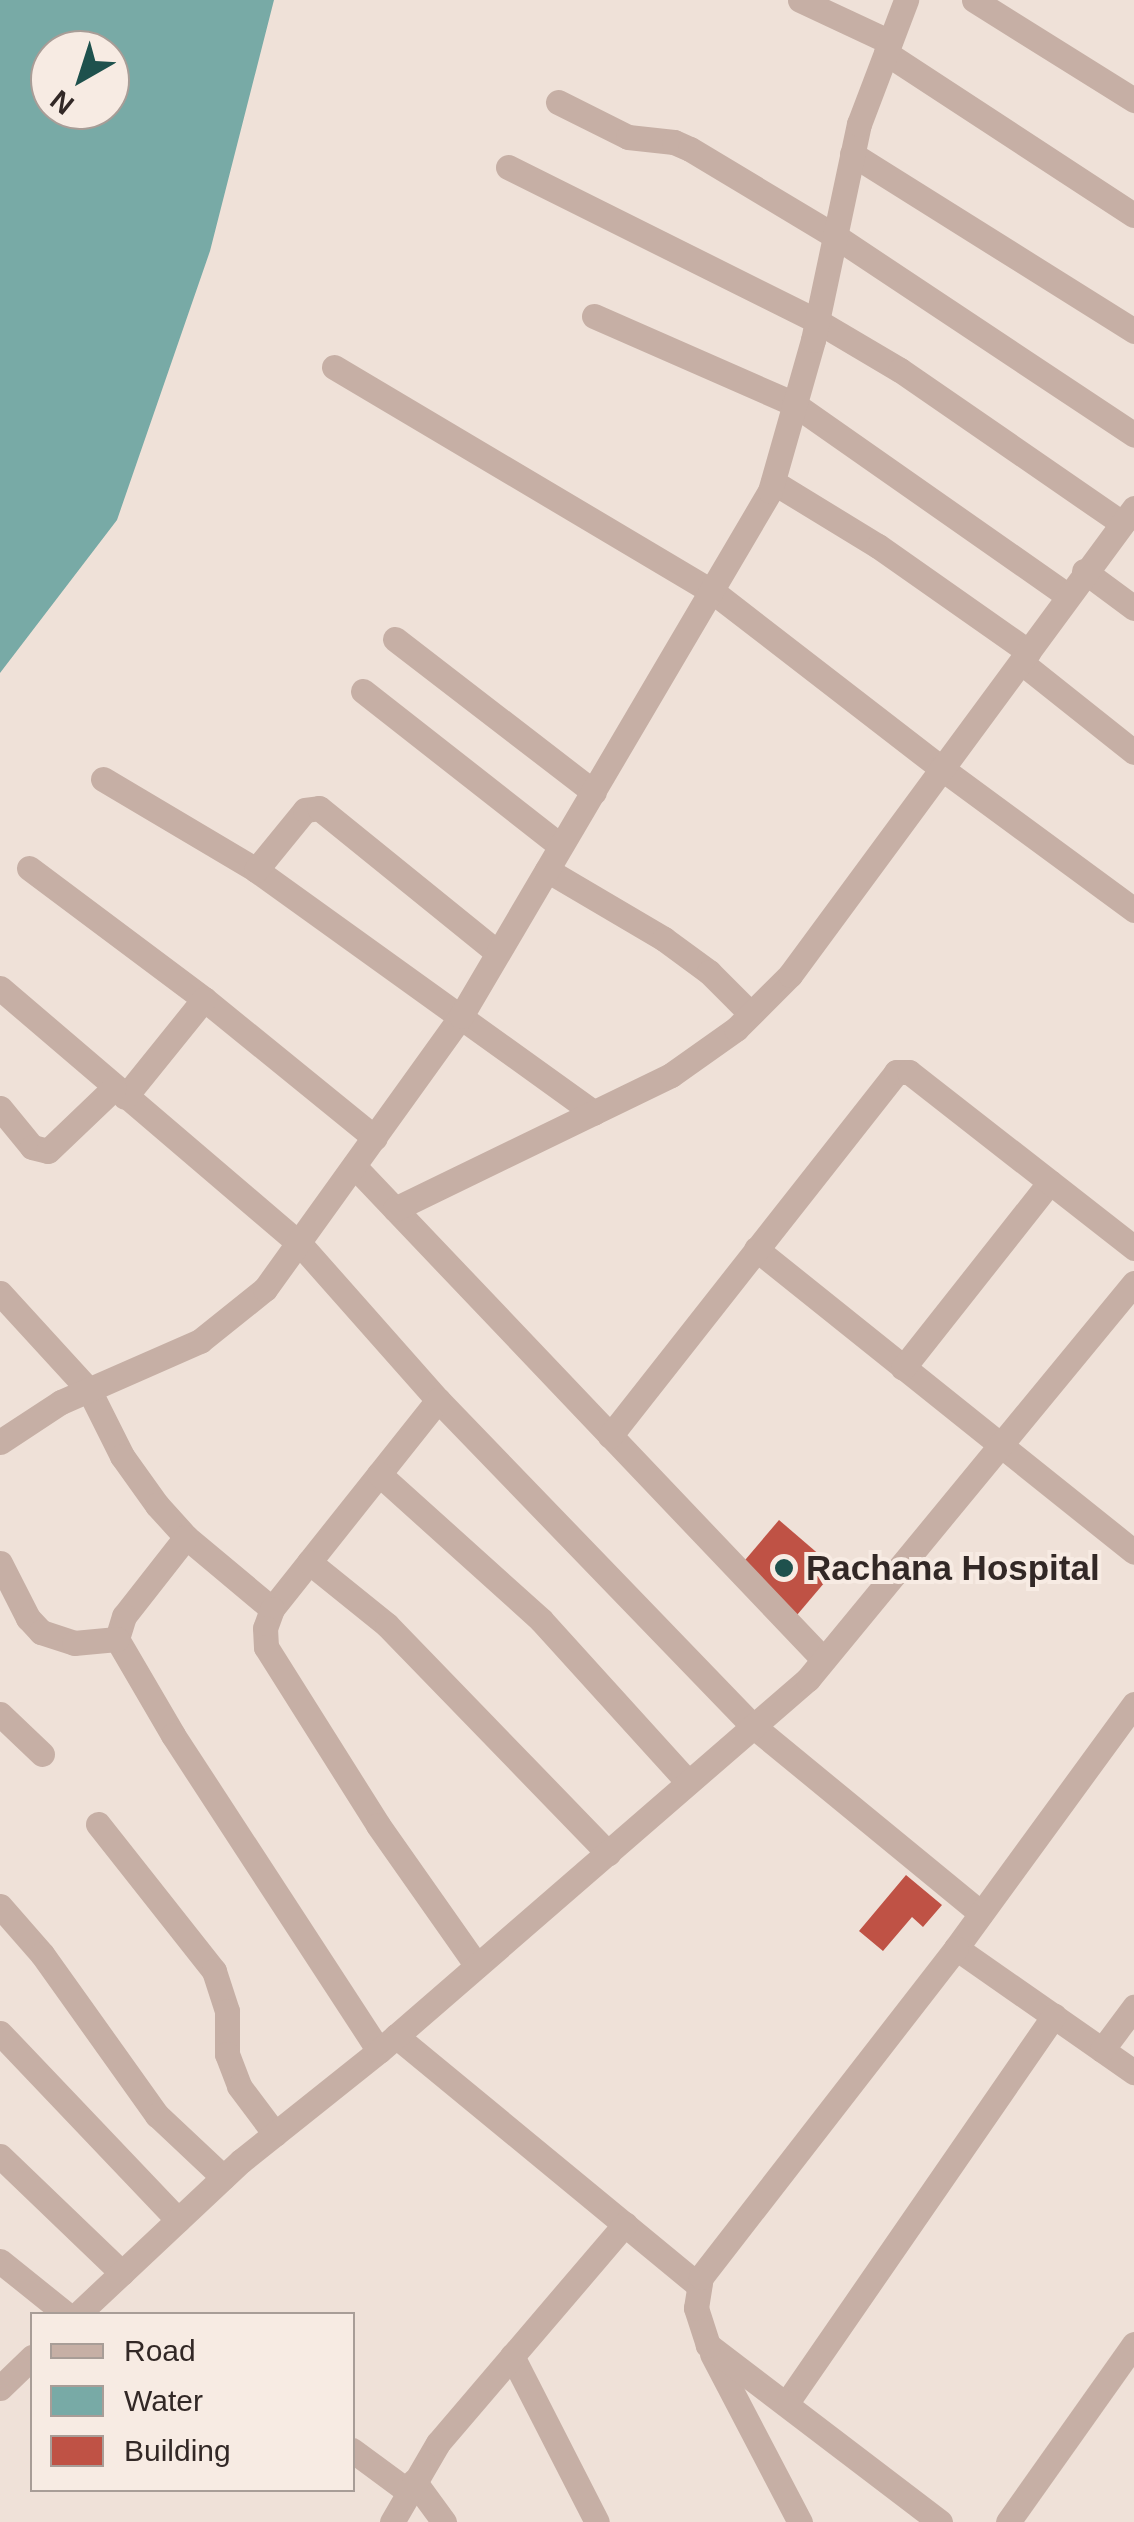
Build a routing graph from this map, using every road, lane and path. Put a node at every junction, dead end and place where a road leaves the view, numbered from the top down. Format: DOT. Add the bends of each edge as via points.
graph roads {
  1 [pos="800,0"];
  2 [pos="906,0"];
  3 [pos="974,0"];
  4 [pos="888,47"];
  5 [pos="1134,100"];
  6 [pos="558,102"];
  7 [pos="852,154"];
  8 [pos="508,168"];
  9 [pos="1134,215"];
  10 [pos="835,236"];
  11 [pos="594,316"];
  12 [pos="817,320"];
  13 [pos="1134,330"];
  14 [pos="334,367"];
  15 [pos="794,404"];
  16 [pos="1134,435"];
  17 [pos="772,482"];
  18 [pos="1128,516"];
  19 [pos="1084,571"];
  20 [pos="712,591"];
  21 [pos="1067,595"];
  22 [pos="1134,608"];
  23 [pos="394,640"];
  24 [pos="1026,658"];
  25 [pos="363,691"];
  26 [pos="1134,752"];
  27 [pos="941,768"];
  28 [pos="103,779"];
  29 [pos="594,792"];
  30 [pos="562,846"];
  31 [pos="29,868"];
  32 [pos="256,870"];
  33 [pos="547,870"];
  34 [pos="1134,910"];
  35 [pos="498,954"];
  36 [pos="0,988"];
  37 [pos="204,999"];
  38 [pos="751,1014"];
  39 [pos="460,1016"];
  40 [pos="120,1093"];
  41 [pos="0,1108"];
  42 [pos="594,1113"];
  43 [pos="374,1138"];
  44 [pos="354,1166"];
  45 [pos="1050,1182"];
  46 [pos="395,1208"];
  47 [pos="299,1243"];
  48 [pos="1134,1248"];
  49 [pos="756,1249"];
  50 [pos="1134,1283"];
  51 [pos="0,1294"];
  52 [pos="903,1368"];
  53 [pos="89,1390"];
  54 [pos="438,1400"];
  55 [pos="610,1436"];
  56 [pos="0,1442"];
  57 [pos="1000,1445"];
  58 [pos="380,1474"];
  59 [pos="186,1537"];
  60 [pos="1134,1552"];
  61 [pos="308,1562"];
  62 [pos="0,1563"];
  63 [pos="272,1609"];
  64 [pos="117,1639"];
  65 [pos="823,1660"];
  66 [pos="1134,1704"];
  67 [pos="0,1714"];
  68 [pos="753,1726"];
  69 [pos="1126,1734"];
  70 [pos="42,1754"];
  71 [pos="688,1782"];
  72 [pos="98,1824"];
  73 [pos="608,1852"];
  74 [pos="0,1906"];
  75 [pos="982,1913"];
  76 [pos="956,1948"];
  77 [pos="477,1966"];
  78 [pos="1134,2007"];
  79 [pos="1054,2016"];
  80 [pos="0,2033"];
  81 [pos="387,2044"];
  82 [pos="1102,2050"];
  83 [pos="1134,2072"];
  84 [pos="275,2134"];
  85 [pos="0,2156"];
  86 [pos="223,2178"];
  87 [pos="178,2220"];
  88 [pos="624,2224"];
  89 [pos="0,2261"];
  90 [pos="122,2273"];
  91 [pos="699,2286"];
  92 [pos="64,2312"];
  93 [pos="80,2312"];
  94 [pos="1134,2344"];
  95 [pos="708,2345"];
  96 [pos="512,2356"];
  97 [pos="30,2360"];
  98 [pos="0,2388"];
  99 [pos="786,2404"];
  100 [pos="355,2452"];
  101 [pos="411,2486"];
  102 [pos="392,2522"];
  103 [pos="444,2522"];
  104 [pos="597,2522"];
  105 [pos="800,2522"];
  106 [pos="940,2522"];
  107 [pos="1008,2522"];
  1 -- 4 [label="street"];
  2 -- 4 [label="street"];
  3 -- 5 [label="street"];
  4 -- 7 [label="street"];
  4 -- 9 [label="street"];
  6 -- 10 [label="street" via="628,137 690,149"];
  7 -- 10 [label="street"];
  7 -- 13 [label="street"];
  8 -- 12 [label="street"];
  10 -- 12 [label="street"];
  10 -- 16 [label="street"];
  11 -- 15 [label="street"];
  12 -- 15 [label="street"];
  12 -- 18 [label="street"];
  14 -- 20 [label="street"];
  15 -- 17 [label="street"];
  15 -- 21 [label="street"];
  17 -- 20 [label="street"];
  17 -- 24 [label="street" via="878,546"];
  18 -- 19 [label="street"];
  19 -- 21 [label="street"];
  19 -- 22 [label="street"];
  20 -- 27 [label="street"];
  20 -- 29 [label="street"];
  21 -- 24 [label="street"];
  23 -- 29 [label="street"];
  24 -- 26 [label="street"];
  24 -- 27 [label="street"];
  25 -- 30 [label="street"];
  27 -- 34 [label="street"];
  27 -- 38 [label="street" via="790,975"];
  28 -- 32 [label="street"];
  29 -- 30 [label="street"];
  30 -- 33 [label="street"];
  31 -- 37 [label="street"];
  32 -- 35 [label="street" via="305,810 318,808"];
  32 -- 39 [label="street"];
  33 -- 35 [label="street"];
  33 -- 38 [label="street" via="664,939"];
  35 -- 39 [label="street"];
  36 -- 40 [label="street"];
  37 -- 40 [label="street"];
  37 -- 43 [label="street"];
  38 -- 42 [label="street" via="671,1075"];
  39 -- 42 [label="street"];
  39 -- 43 [label="street"];
  40 -- 41 [label="street" via="48,1151 32,1147"];
  40 -- 47 [label="street"];
  42 -- 46 [label="street"];
  43 -- 44 [label="street"];
  44 -- 46 [label="street"];
  44 -- 47 [label="street"];
  45 -- 48 [label="street"];
  45 -- 49 [label="street" via="902,1070"];
  45 -- 52 [label="street"];
  46 -- 55 [label="street"];
  47 -- 53 [label="street" via="265,1289 200,1342"];
  47 -- 54 [label="street"];
  49 -- 52 [label="street"];
  49 -- 55 [label="street"];
  50 -- 57 [label="street"];
  51 -- 53 [label="street"];
  52 -- 57 [label="street"];
  53 -- 56 [label="street"];
  53 -- 59 [label="street" via="122,1456"];
  54 -- 58 [label="street"];
  54 -- 68 [label="street"];
  55 -- 65 [label="street"];
  57 -- 60 [label="street"];
  57 -- 65 [label="street"];
  58 -- 61 [label="street"];
  58 -- 71 [label="street" via="542,1620"];
  59 -- 63 [label="street"];
  59 -- 64 [label="street" via="124,1616"];
  61 -- 63 [label="street"];
  61 -- 73 [label="street" via="387,1626"];
  62 -- 64 [label="street" via="41,1632 74,1643"];
  63 -- 77 [label="street" via="266,1647"];
  64 -- 81 [label="street" via="174,1735"];
  65 -- 68 [label="street"];
  66 -- 69 [label="street"];
  67 -- 70 [label="street"];
  68 -- 71 [label="street"];
  68 -- 75 [label="street"];
  69 -- 75 [label="street"];
  71 -- 73 [label="street"];
  72 -- 84 [label="street" via="214,1971 227,2011 227,2054 240,2086"];
  73 -- 77 [label="street"];
  74 -- 86 [label="street" via="158,2115"];
  75 -- 76 [label="street"];
  76 -- 79 [label="street"];
  76 -- 91 [label="street"];
  77 -- 81 [label="street"];
  78 -- 82 [label="street"];
  79 -- 82 [label="street"];
  79 -- 99 [label="street"];
  80 -- 87 [label="street"];
  81 -- 84 [label="street"];
  81 -- 88 [label="street"];
  82 -- 83 [label="street"];
  84 -- 86 [label="street"];
  85 -- 90 [label="street"];
  86 -- 87 [label="street"];
  87 -- 90 [label="street"];
  88 -- 91 [label="street"];
  88 -- 96 [label="street"];
  89 -- 92 [label="street"];
  90 -- 93 [label="street"];
  91 -- 95 [label="street" via="696,2308"];
  94 -- 107 [label="street"];
  95 -- 99 [label="street"];
  95 -- 105 [label="street"];
  96 -- 101 [label="street" via="438,2442"];
  96 -- 104 [label="street"];
  97 -- 98 [label="street"];
  99 -- 106 [label="street"];
  100 -- 101 [label="street"];
  101 -- 102 [label="street"];
  101 -- 103 [label="street"];
}
